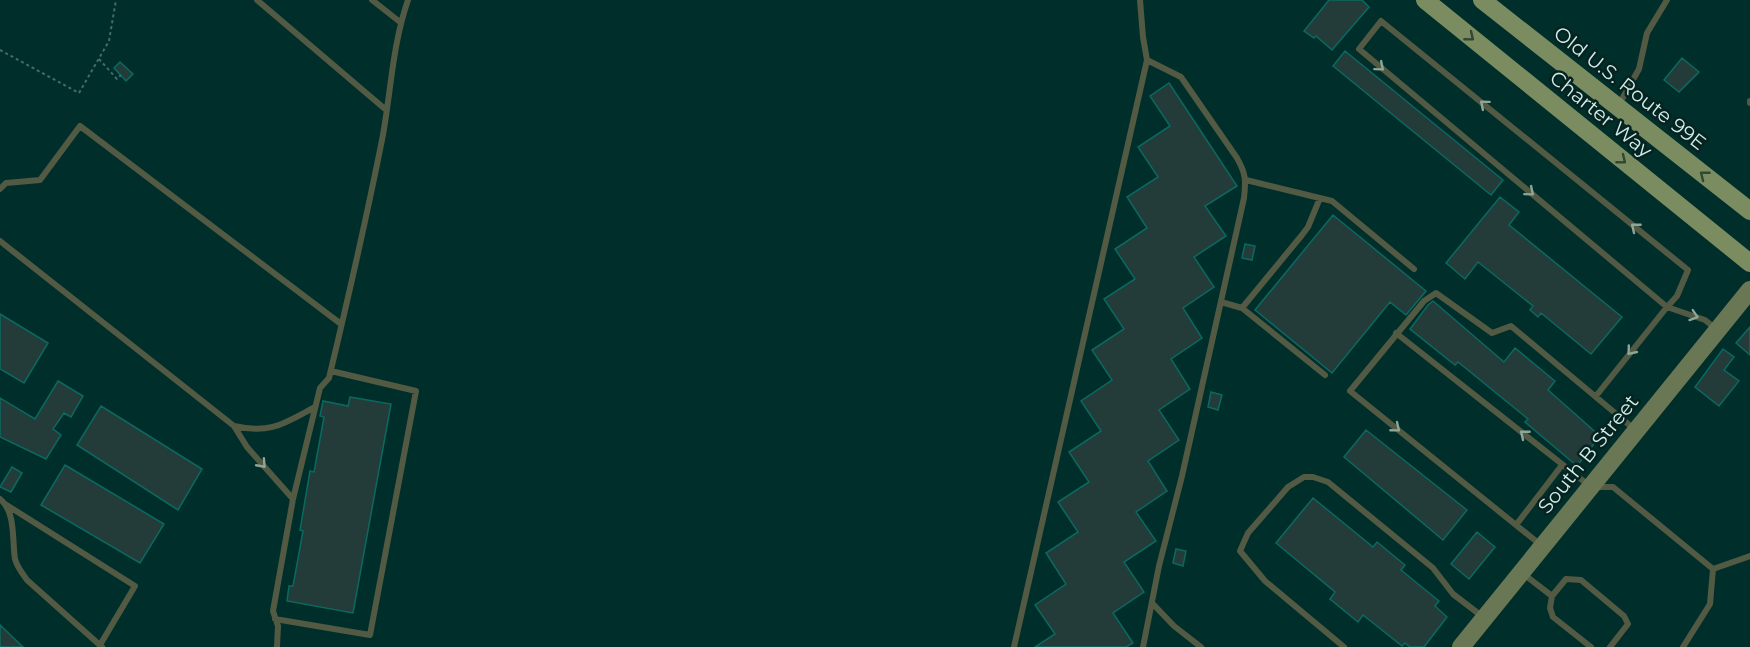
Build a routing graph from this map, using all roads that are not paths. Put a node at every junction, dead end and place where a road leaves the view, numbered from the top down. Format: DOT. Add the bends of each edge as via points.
graph roads {
  1 [pos="257,0"];
  2 [pos="372,0"];
  3 [pos="408,0"];
  4 [pos="1140,0"];
  5 [pos="1425,0"];
  6 [pos="1482,0"];
  7 [pos="1667,0"];
  8 [pos="400,22"];
  9 [pos="1147,60"];
  10 [pos="1617,106"];
  11 [pos="386,109"];
  12 [pos="1246,180"];
  13 [pos="0,189"];
  14 [pos="1320,198"];
  15 [pos="1750,211"];
  16 [pos="0,241"];
  17 [pos="1750,263"];
  18 [pos="1414,269"];
  19 [pos="1750,290"];
  20 [pos="1221,302"];
  21 [pos="1667,307"];
  22 [pos="1242,308"];
  23 [pos="341,324"];
  24 [pos="1718,330"];
  25 [pos="1396,333"];
  26 [pos="331,370"];
  27 [pos="1325,375"];
  28 [pos="1596,396"];
  29 [pos="315,408"];
  30 [pos="234,426"];
  31 [pos="1636,431"];
  32 [pos="1562,465"];
  33 [pos="1591,487"];
  34 [pos="293,499"];
  35 [pos="3,501"];
  36 [pos="1516,525"];
  37 [pos="1543,546"];
  38 [pos="1750,556"];
  39 [pos="1713,569"];
  40 [pos="1521,573"];
  41 [pos="1552,596"];
  42 [pos="1152,603"];
  43 [pos="1485,618"];
  44 [pos="275,619"];
  45 [pos="101,646"];
  46 [pos="277,647"];
  47 [pos="1014,647"];
  48 [pos="1143,647"];
  49 [pos="1201,647"];
  50 [pos="1344,647"];
  51 [pos="1461,647"];
  52 [pos="1592,647"];
  53 [pos="1610,647"];
  54 [pos="1683,647"];
  1 -- 11 [label="lane"];
  2 -- 8 [label="lane"];
  3 -- 8 [label="lane"];
  4 -- 9 [label="lane"];
  5 -- 17 [label="main road, Charter Way, one-way"];
  6 -- 10 [label="main road, Old U.S. Route 99E"];
  7 -- 10 [label="lane" via="1647,33 1639,69"];
  8 -- 11 [label="lane"];
  9 -- 12 [label="lane" via="1185,82 1237,158"];
  9 -- 47 [label="lane"];
  15 -- 10 [label="main road, Old U.S. Route 99E, one-way"];
  11 -- 23 [label="lane" via="363,235"];
  12 -- 14 [label="lane"];
  12 -- 20 [label="lane"];
  13 -- 23 [label="lane" via="6,183 40,180 80,126"];
  14 -- 18 [label="lane" via="1338,204"];
  14 -- 22 [label="lane" via="1302,235"];
  16 -- 30 [label="lane"];
  19 -- 24 [label="street, South B Street"];
  20 -- 22 [label="lane"];
  20 -- 42 [label="lane"];
  21 -- 21 [label="lane, one-way" via="1677,296 1688,270 1381,21 1359,50"];
  21 -- 24 [label="lane, one-way" via="1705,320"];
  21 -- 28 [label="lane, one-way"];
  22 -- 27 [label="lane"];
  23 -- 26 [label="lane"];
  24 -- 31 [label="street, South B Street"];
  25 -- 28 [label="lane" via="1436,293 1492,333 1511,326"];
  32 -- 25 [label="lane, one-way"];
  25 -- 36 [label="lane, one-way" via="1350,391"];
  26 -- 29 [label="lane" via="320,388"];
  26 -- 44 [label="lane" via="416,391 370,635"];
  28 -- 31 [label="lane"];
  29 -- 30 [label="lane" via="280,426 252,430"];
  29 -- 34 [label="lane"];
  30 -- 34 [label="lane, one-way" via="247,447"];
  31 -- 33 [label="street, South B Street"];
  32 -- 33 [label="lane"];
  32 -- 36 [label="lane"];
  33 -- 37 [label="street, South B Street"];
  33 -- 39 [label="lane" via="1613,487"];
  34 -- 44 [label="lane" via="273,612"];
  35 -- 45 [label="lane" via="14,533 19,569"];
  35 -- 45 [label="lane" via="135,586"];
  36 -- 37 [label="lane"];
  37 -- 40 [label="street, South B Street"];
  38 -- 39 [label="lane"];
  39 -- 54 [label="lane" via="1710,604"];
  40 -- 41 [label="lane"];
  40 -- 43 [label="street, South B Street"];
  41 -- 52 [label="lane" via="1553,617"];
  41 -- 53 [label="lane" via="1566,579 1581,580 1624,616 1628,624"];
  42 -- 48 [label="lane"];
  42 -- 49 [label="lane"];
  43 -- 50 [label="lane" via="1453,594 1433,568 1328,482 1304,477 1288,487 1248,533 1240,551 1265,581"];
  43 -- 51 [label="street, South B Street"];
  44 -- 46 [label="lane" via="279,632"];
}
